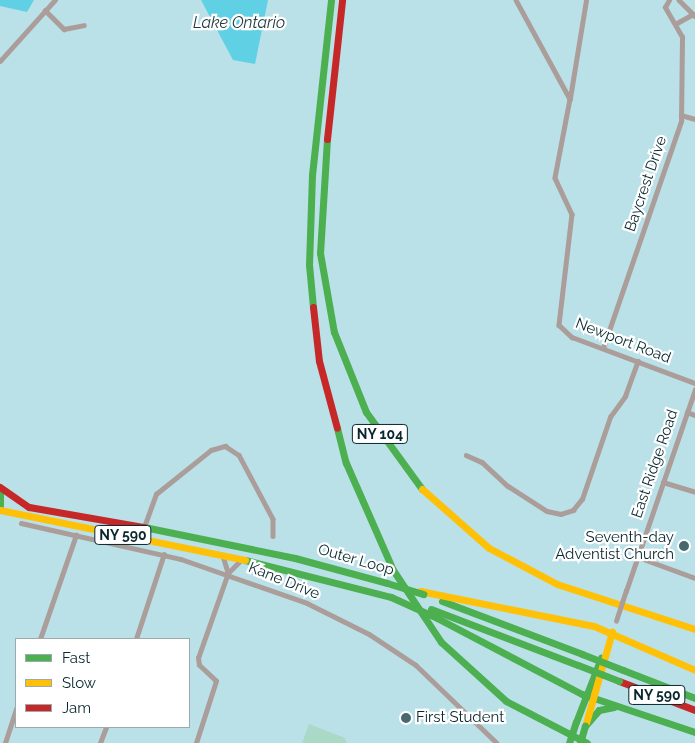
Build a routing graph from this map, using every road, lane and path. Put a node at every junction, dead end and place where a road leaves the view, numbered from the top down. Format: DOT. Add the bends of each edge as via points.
graph roads {
  1 [pos="55,0"];
  2 [pos="331,0"];
  3 [pos="342,0"];
  4 [pos="516,0"];
  5 [pos="586,0"];
  6 [pos="669,0"];
  7 [pos="679,0"];
  8 [pos="45,10"];
  9 [pos="694,15"];
  10 [pos="677,23"];
  11 [pos="84,25"];
  12 [pos="0,61"];
  13 [pos="570,100"];
  14 [pos="681,114"];
  15 [pos="695,119"];
  16 [pos="603,348"];
  17 [pos="638,361"];
  18 [pos="695,383"];
  19 [pos="695,389"];
  20 [pos="687,412"];
  21 [pos="695,414"];
  22 [pos="466,455"];
  23 [pos="663,482"];
  24 [pos="0,488"];
  25 [pos="695,492"];
  26 [pos="0,505"];
  27 [pos="0,510"];
  28 [pos="24,514"];
  29 [pos="0,516"];
  30 [pos="21,523"];
  31 [pos="144,526"];
  32 [pos="76,535"];
  33 [pos="273,536"];
  34 [pos="164,554"];
  35 [pos="219,555"];
  36 [pos="638,557"];
  37 [pos="245,560"];
  38 [pos="228,573"];
  39 [pos="695,578"];
  40 [pos="422,592"];
  41 [pos="391,597"];
  42 [pos="695,630"];
  43 [pos="612,632"];
  44 [pos="40,638"];
  45 [pos="136,638"];
  46 [pos="695,670"];
  47 [pos="585,695"];
  48 [pos="595,698"];
  49 [pos="695,698"];
  50 [pos="622,708"];
  51 [pos="695,710"];
  52 [pos="15,712"];
  53 [pos="585,726"];
  54 [pos="106,728"];
  55 [pos="695,732"];
  56 [pos="5,743"];
  57 [pos="100,743"];
  58 [pos="196,743"];
  59 [pos="497,743"];
  60 [pos="569,743"];
  61 [pos="580,743"];
  62 [pos="587,743"];
  1 -- 8 [label="street"];
  2 -- 62 [label="main road, NY 104" via="312,175 310,272 313,317 337,436 379,543 418,611 462,664 522,711"];
  3 -- 42 [label="main road, NY 104" via="323,177 320,253 326,296 346,368 376,429 423,491 481,543 548,580"];
  4 -- 13 [label="street"];
  5 -- 13 [label="street, Newport Road"];
  6 -- 10 [label="street, Baycrest Drive" via="665,7"];
  7 -- 9 [label="street"];
  8 -- 11 [label="street" via="64,29"];
  8 -- 12 [label="street"];
  9 -- 10 [label="street"];
  10 -- 14 [label="street, Baycrest Drive" via="682,37"];
  13 -- 16 [label="street, Newport Road" via="554,178 572,214 558,321 566,334"];
  14 -- 15 [label="street"];
  14 -- 16 [label="street, Baycrest Drive"];
  16 -- 17 [label="street, Newport Road"];
  17 -- 18 [label="street, Newport Road"];
  17 -- 22 [label="street" via="625,396 610,417 582,499 573,510 561,514 547,511 508,486 482,462"];
  19 -- 20 [label="street, East Ridge Road"];
  20 -- 21 [label="street"];
  20 -- 23 [label="street, East Ridge Road"];
  23 -- 25 [label="street"];
  23 -- 36 [label="street, East Ridge Road"];
  24 -- 26 [label="main road"];
  24 -- 31 [label="main road, Outer Loop / NY 590" via="29,507"];
  27 -- 28 [label="main road, Outer Loop / NY 590"];
  28 -- 29 [label="main road"];
  28 -- 35 [label="main road, Outer Loop / NY 590"];
  30 -- 32 [label="street, Kane Drive"];
  31 -- 33 [label="street" via="156,494 211,450 225,446 239,455 269,511"];
  31 -- 40 [label="main road, Outer Loop / NY 590, bridge" via="295,558"];
  32 -- 34 [label="street, Kane Drive"];
  32 -- 44 [label="street"];
  34 -- 38 [label="street, Kane Drive"];
  34 -- 45 [label="street"];
  35 -- 37 [label="main road, Outer Loop / NY 590"];
  35 -- 38 [label="street" via="227,561"];
  36 -- 39 [label="street"];
  36 -- 43 [label="street, East Ridge Road, bridge"];
  37 -- 38 [label="street"];
  37 -- 41 [label="main road, Outer Loop / NY 590"];
  38 -- 58 [label="street" via="198,658 199,666 216,681"];
  38 -- 59 [label="street, Kane Drive" via="307,603 393,648 429,677"];
  40 -- 43 [label="main road"];
  40 -- 49 [label="main road, Outer Loop / NY 590, bridge"];
  41 -- 47 [label="main road, bridge"];
  41 -- 51 [label="main road, Outer Loop / NY 590, bridge" via="431,609"];
  43 -- 46 [label="main road"];
  43 -- 47 [label="main road, East Ridge Road"];
  43 -- 48 [label="main road, East Ridge Road"];
  47 -- 48 [label="main road"];
  47 -- 60 [label="main road, East Ridge Road, bridge"];
  48 -- 50 [label="main road"];
  48 -- 53 [label="main road, East Ridge Road"];
  50 -- 53 [label="main road" via="600,709"];
  50 -- 55 [label="main road"];
  52 -- 56 [label="street"];
  53 -- 61 [label="main road, East Ridge Road, bridge"];
  54 -- 57 [label="street"];
}
